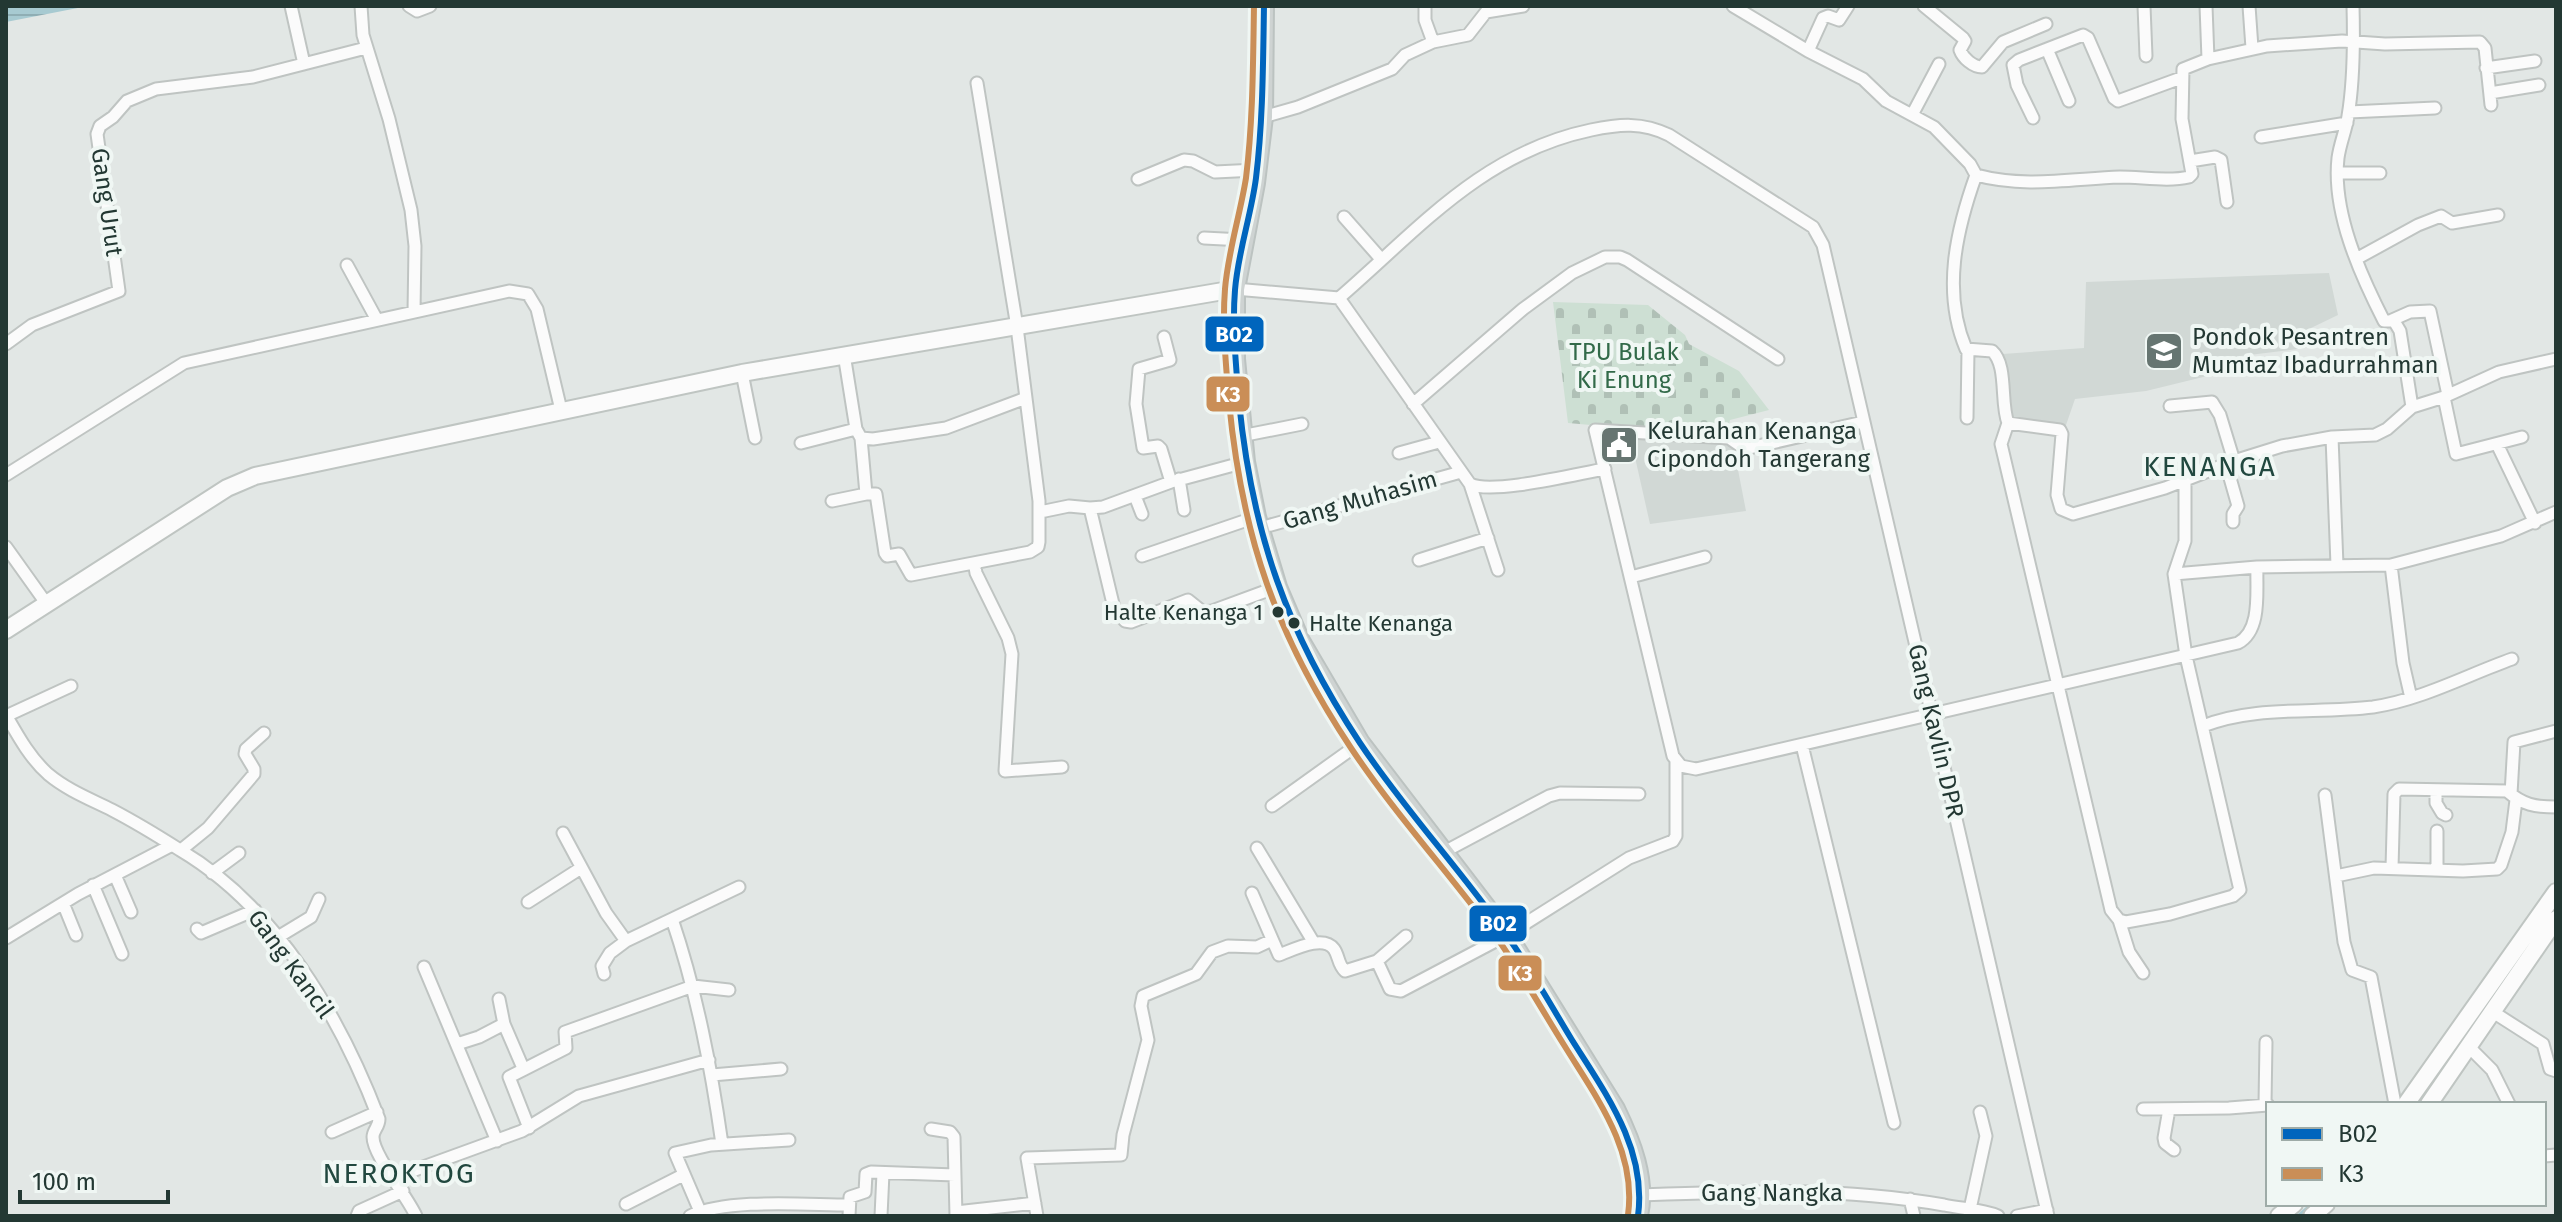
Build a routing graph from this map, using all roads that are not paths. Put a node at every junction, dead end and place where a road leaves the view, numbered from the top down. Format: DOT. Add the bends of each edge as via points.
graph roads {
  1 [pos="291,6"];
  2 [pos="409,6"];
  3 [pos="430,6"];
  4 [pos="1264,6"];
  5 [pos="1425,6"];
  6 [pos="1523,6"];
  7 [pos="1733,6"];
  8 [pos="1848,6"];
  9 [pos="1924,6"];
  10 [pos="2144,6"];
  11 [pos="2206,6"];
  12 [pos="2249,6"];
  13 [pos="2353,6"];
  14 [pos="364,7"];
  15 [pos="2046,24"];
  16 [pos="1433,42"];
  17 [pos="2355,42"];
  18 [pos="366,48"];
  19 [pos="2252,48"];
  20 [pos="2047,49"];
  21 [pos="1808,51"];
  22 [pos="2146,56"];
  23 [pos="2208,59"];
  24 [pos="2535,61"];
  25 [pos="304,64"];
  26 [pos="1939,64"];
  27 [pos="2486,68"];
  28 [pos="2181,78"];
  29 [pos="977,83"];
  30 [pos="2539,85"];
  31 [pos="2069,101"];
  32 [pos="2435,108"];
  33 [pos="1912,115"];
  34 [pos="1263,117"];
  35 [pos="2033,118"];
  36 [pos="2348,118"];
  37 [pos="2261,137"];
  38 [pos="2190,161"];
  39 [pos="1256,170"];
  40 [pos="2338,173"];
  41 [pos="2380,173"];
  42 [pos="1976,175"];
  43 [pos="1138,179"];
  44 [pos="2227,202"];
  45 [pos="2498,215"];
  46 [pos="1344,217"];
  47 [pos="1204,238"];
  48 [pos="1243,240"];
  49 [pos="1381,259"];
  50 [pos="2356,259"];
  51 [pos="347,265"];
  52 [pos="1235,289"];
  53 [pos="1339,298"];
  54 [pos="414,312"];
  55 [pos="377,320"];
  56 [pos="2392,320"];
  57 [pos="1017,327"];
  58 [pos="1164,337"];
  59 [pos="6,344"];
  60 [pos="1968,350"];
  61 [pos="844,354"];
  62 [pos="1778,359"];
  63 [pos="2556,359"];
  64 [pos="742,373"];
  65 [pos="2446,396"];
  66 [pos="1026,398"];
  67 [pos="1413,404"];
  68 [pos="2170,406"];
  69 [pos="2412,407"];
  70 [pos="561,410"];
  71 [pos="1967,418"];
  72 [pos="1863,422"];
  73 [pos="2008,423"];
  74 [pos="1302,424"];
  75 [pos="859,433"];
  76 [pos="1241,436"];
  77 [pos="2332,437"];
  78 [pos="2522,437"];
  79 [pos="755,438"];
  80 [pos="1439,442"];
  81 [pos="801,443"];
  82 [pos="2497,444"];
  83 [pos="1399,453"];
  84 [pos="1245,462"];
  85 [pos="2230,463"];
  86 [pos="1605,469"];
  87 [pos="1461,472"];
  88 [pos="6,475"];
  89 [pos="1175,480"];
  90 [pos="2185,480"];
  91 [pos="1470,484"];
  92 [pos="866,494"];
  93 [pos="1135,496"];
  94 [pos="832,501"];
  95 [pos="1090,508"];
  96 [pos="1184,510"];
  97 [pos="1040,512"];
  98 [pos="2556,512"];
  99 [pos="1142,514"];
  100 [pos="1258,522"];
  101 [pos="2233,522"];
  102 [pos="2535,523"];
  103 [pos="1488,538"];
  104 [pos="6,547"];
  105 [pos="1142,556"];
  106 [pos="1705,557"];
  107 [pos="1419,560"];
  108 [pos="978,562"];
  109 [pos="2337,565"];
  110 [pos="2391,565"];
  111 [pos="2257,567"];
  112 [pos="1498,570"];
  113 [pos="2174,574"];
  114 [pos="1631,577"];
  115 [pos="1277,587"];
  116 [pos="46,603"];
  117 [pos="6,630"];
  118 [pos="2186,656"];
  119 [pos="2512,659"];
  120 [pos="71,686"];
  121 [pos="2058,686"];
  122 [pos="2411,698"];
  123 [pos="6,715"];
  124 [pos="1932,715"];
  125 [pos="2203,726"];
  126 [pos="2556,731"];
  127 [pos="264,733"];
  128 [pos="1360,743"];
  129 [pos="1802,745"];
  130 [pos="1676,762"];
  131 [pos="1062,767"];
  132 [pos="2436,790"];
  133 [pos="1639,794"];
  134 [pos="2325,795"];
  135 [pos="2514,797"];
  136 [pos="1272,806"];
  137 [pos="2556,807"];
  138 [pos="2446,815"];
  139 [pos="2437,831"];
  140 [pos="563,833"];
  141 [pos="177,848"];
  142 [pos="1259,851"];
  143 [pos="1444,852"];
  144 [pos="239,853"];
  145 [pos="581,868"];
  146 [pos="2392,868"];
  147 [pos="2437,869"];
  148 [pos="212,873"];
  149 [pos="115,875"];
  150 [pos="2336,876"];
  151 [pos="93,885"];
  152 [pos="739,887"];
  153 [pos="2556,892"];
  154 [pos="1252,893"];
  155 [pos="319,899"];
  156 [pos="528,902"];
  157 [pos="63,903"];
  158 [pos="255,910"];
  159 [pos="131,912"];
  160 [pos="672,919"];
  161 [pos="2556,919"];
  162 [pos="2119,920"];
  163 [pos="197,929"];
  164 [pos="76,935"];
  165 [pos="1507,935"];
  166 [pos="2551,935"];
  167 [pos="1406,936"];
  168 [pos="278,937"];
  169 [pos="6,938"];
  170 [pos="1272,940"];
  171 [pos="626,941"];
  172 [pos="1314,943"];
  173 [pos="122,954"];
  174 [pos="1377,961"];
  175 [pos="424,967"];
  176 [pos="2143,973"];
  177 [pos="604,974"];
  178 [pos="693,986"];
  179 [pos="729,990"];
  180 [pos="499,999"];
  181 [pos="2493,1012"];
  182 [pos="504,1024"];
  183 [pos="2266,1042"];
  184 [pos="457,1044"];
  185 [pos="2469,1047"];
  186 [pos="709,1060"];
  187 [pos="523,1068"];
  188 [pos="781,1069"];
  189 [pos="2556,1071"];
  190 [pos="712,1075"];
  191 [pos="2395,1102"];
  192 [pos="2407,1102"];
  193 [pos="2430,1102"];
  194 [pos="2508,1102"];
  195 [pos="2266,1104"];
  196 [pos="2143,1109"];
  197 [pos="2169,1109"];
  198 [pos="377,1112"];
  199 [pos="1980,1112"];
  200 [pos="1894,1123"];
  201 [pos="529,1128"];
  202 [pos="931,1129"];
  203 [pos="332,1132"];
  204 [pos="789,1140"];
  205 [pos="497,1141"];
  206 [pos="722,1144"];
  207 [pos="2174,1150"];
  208 [pos="883,1173"];
  209 [pos="683,1175"];
  210 [pos="955,1175"];
  211 [pos="393,1178"];
  212 [pos="403,1191"];
  213 [pos="1640,1195"];
  214 [pos="1910,1199"];
  215 [pos="626,1204"];
  216 [pos="1970,1209"];
  217 [pos="849,1210"];
  218 [pos="1036,1210"];
  219 [pos="2048,1213"];
  220 [pos="956,1214"];
  221 [pos="697,1215"];
  222 [pos="357,1216"];
  223 [pos="416,1216"];
  224 [pos="881,1216"];
  225 [pos="1638,1216"];
  226 [pos="1914,1216"];
  227 [pos="1998,1216"];
  228 [pos="2017,1216"];
  1 -- 25 [label="street"];
  2 -- 3 [label="street" via="417,11"];
  4 -- 34 [label="main road"];
  5 -- 16 [label="street"];
  6 -- 16 [label="street" via="1486,12 1468,35"];
  7 -- 21 [label="street"];
  8 -- 21 [label="street" via="1839,20 1823,18"];
  9 -- 15 [label="street" via="1963,38 1961,54 1977,67 1988,62 2003,42"];
  10 -- 22 [label="street"];
  11 -- 23 [label="street"];
  12 -- 19 [label="street"];
  13 -- 17 [label="street"];
  14 -- 18 [label="street" via="360,22"];
  16 -- 34 [label="street" via="1405,55 1392,69"];
  17 -- 19 [label="street"];
  17 -- 27 [label="street" via="2477,42 2485,48"];
  17 -- 36 [label="street"];
  18 -- 25 [label="street, Gang Urut"];
  18 -- 54 [label="street" via="387,108 411,210"];
  19 -- 23 [label="street"];
  20 -- 28 [label="street" via="2086,36 2118,101"];
  20 -- 31 [label="street"];
  20 -- 35 [label="street" via="2013,65"];
  21 -- 33 [label="street" via="1863,79 1886,101"];
  23 -- 28 [label="street" via="2183,69"];
  24 -- 27 [label="street"];
  25 -- 59 [label="street, Gang Urut" via="253,77 163,87 121,106 97,134 119,291 32,325"];
  26 -- 33 [label="street"];
  27 -- 30 [label="street" via="2490,99"];
  28 -- 38 [label="street"];
  29 -- 57 [label="street"];
  32 -- 36 [label="street"];
  33 -- 42 [label="street" via="1934,127"];
  34 -- 39 [label="main road"];
  36 -- 37 [label="street"];
  36 -- 40 [label="street"];
  38 -- 42 [label="street" via="2192,174 2185,178 2038,183"];
  38 -- 44 [label="street" via="2220,158"];
  39 -- 43 [label="street" via="1215,172 1184,160"];
  39 -- 48 [label="main road"];
  40 -- 41 [label="street"];
  40 -- 50 [label="street" via="2341,215"];
  42 -- 60 [label="street" via="1953,269 1954,305"];
  45 -- 50 [label="street" via="2452,223 2441,216"];
  46 -- 49 [label="street"];
  47 -- 48 [label="street"];
  48 -- 52 [label="main road"];
  49 -- 53 [label="street"];
  49 -- 72 [label="street, Gang Kavlin DPR" via="1434,211 1521,152 1575,134 1651,126 1813,227 1823,245"];
  50 -- 56 [label="street" via="2384,321"];
  51 -- 55 [label="street"];
  52 -- 53 [label="street"];
  52 -- 57 [label="street"];
  52 -- 76 [label="main road"];
  53 -- 67 [label="street"];
  54 -- 55 [label="street"];
  54 -- 70 [label="street" via="509,291 528,294 537,309"];
  55 -- 88 [label="street" via="184,363"];
  56 -- 65 [label="street" via="2430,311"];
  56 -- 69 [label="street" via="2401,335"];
  57 -- 61 [label="street"];
  57 -- 66 [label="street"];
  58 -- 89 [label="street" via="1170,360 1139,369 1136,404 1143,448 1158,446"];
  60 -- 71 [label="street"];
  60 -- 73 [label="street" via="1997,355"];
  61 -- 64 [label="street"];
  61 -- 75 [label="street"];
  62 -- 67 [label="street" via="1627,260 1612,256 1582,267 1545,292"];
  63 -- 65 [label="street" via="2499,372"];
  64 -- 70 [label="street"];
  64 -- 79 [label="street"];
  65 -- 69 [label="street"];
  65 -- 82 [label="street" via="2456,454"];
  66 -- 75 [label="street" via="946,428 873,439"];
  66 -- 97 [label="street"];
  67 -- 80 [label="street"];
  68 -- 85 [label="street" via="2212,402"];
  69 -- 77 [label="street" via="2375,435"];
  70 -- 116 [label="street" via="248,479"];
  72 -- 86 [label="street" via="1745,449 1729,438 1595,430"];
  72 -- 124 [label="street, Gang Kavlin DPR"];
  73 -- 90 [label="street" via="2060,430 2057,495 2068,513"];
  73 -- 121 [label="street" via="2001,444"];
  74 -- 76 [label="street"];
  75 -- 81 [label="street"];
  75 -- 92 [label="street"];
  76 -- 84 [label="main road"];
  77 -- 85 [label="street"];
  77 -- 109 [label="street"];
  78 -- 82 [label="street"];
  80 -- 83 [label="street"];
  80 -- 87 [label="street"];
  82 -- 102 [label="street"];
  84 -- 89 [label="street"];
  84 -- 100 [label="main road"];
  85 -- 90 [label="street"];
  85 -- 101 [label="street" via="2238,506"];
  86 -- 91 [label="street" via="1516,484"];
  86 -- 114 [label="street"];
  87 -- 91 [label="street"];
  87 -- 100 [label="street, Gang Muhasim"];
  89 -- 93 [label="street"];
  89 -- 96 [label="street"];
  90 -- 113 [label="street" via="2185,541"];
  91 -- 103 [label="street"];
  92 -- 94 [label="street"];
  92 -- 108 [label="street" via="876,494 885,553 902,556 911,575"];
  93 -- 95 [label="street"];
  93 -- 99 [label="street"];
  95 -- 97 [label="street" via="1076,505"];
  95 -- 115 [label="street" via="1114,608 1125,621 1188,600 1203,612 1212,611"];
  97 -- 108 [label="street" via="1034,550"];
  98 -- 102 [label="street"];
  100 -- 105 [label="street, Gang Muhasim"];
  100 -- 115 [label="main road"];
  102 -- 110 [label="street"];
  103 -- 107 [label="street"];
  103 -- 112 [label="street"];
  104 -- 116 [label="street"];
  106 -- 114 [label="street"];
  108 -- 131 [label="street" via="976,573 1012,654 1005,771"];
  109 -- 110 [label="street"];
  109 -- 111 [label="street"];
  110 -- 122 [label="street"];
  111 -- 113 [label="street"];
  111 -- 118 [label="street" via="2255,618 2247,638"];
  113 -- 118 [label="street"];
  114 -- 130 [label="street"];
  115 -- 128 [label="main road" via="1300,641"];
  116 -- 117 [label="street"];
  118 -- 121 [label="street"];
  118 -- 125 [label="street"];
  119 -- 122 [label="street"];
  120 -- 123 [label="street"];
  121 -- 124 [label="street"];
  121 -- 162 [label="street" via="2111,910"];
  122 -- 125 [label="street" via="2325,712 2246,713"];
  123 -- 141 [label="street, Gang Kancil" via="36,763 51,776"];
  124 -- 129 [label="street"];
  124 -- 219 [label="street, Gang Kavlin DPR"];
  125 -- 162 [label="street" via="2239,893 2170,914"];
  126 -- 135 [label="street" via="2514,742"];
  127 -- 141 [label="street" via="246,749 254,774 208,828"];
  128 -- 136 [label="street"];
  128 -- 143 [label="main road"];
  129 -- 130 [label="street" via="1696,769"];
  129 -- 200 [label="street"];
  130 -- 165 [label="street" via="1673,841 1629,858"];
  132 -- 135 [label="street" via="2507,791"];
  132 -- 138 [label="street" via="2436,803"];
  132 -- 146 [label="street" via="2396,790"];
  133 -- 143 [label="street" via="1549,796"];
  134 -- 150 [label="street"];
  135 -- 137 [label="street" via="2532,806"];
  135 -- 147 [label="street" via="2512,832 2497,869"];
  139 -- 147 [label="street"];
  140 -- 145 [label="street"];
  141 -- 148 [label="street, Gang Kancil"];
  141 -- 149 [label="street"];
  142 -- 172 [label="street"];
  143 -- 165 [label="main road"];
  144 -- 148 [label="street"];
  145 -- 156 [label="street"];
  145 -- 171 [label="street"];
  146 -- 147 [label="street"];
  146 -- 150 [label="street"];
  148 -- 158 [label="street, Gang Kancil"];
  149 -- 151 [label="street"];
  149 -- 159 [label="street"];
  150 -- 191 [label="street" via="2344,942 2352,970 2371,977"];
  151 -- 157 [label="street"];
  151 -- 173 [label="street"];
  152 -- 160 [label="street"];
  153 -- 192 [label="street"];
  154 -- 170 [label="street"];
  155 -- 168 [label="street" via="311,917"];
  157 -- 164 [label="street"];
  157 -- 169 [label="street"];
  158 -- 163 [label="street" via="201,933"];
  158 -- 168 [label="street, Gang Kancil"];
  160 -- 171 [label="street"];
  160 -- 178 [label="street"];
  161 -- 166 [label="street"];
  162 -- 176 [label="street" via="2129,952"];
  165 -- 174 [label="street" via="1401,991 1390,989"];
  165 -- 213 [label="main road" via="1615,1109 1633,1152"];
  166 -- 181 [label="street"];
  167 -- 174 [label="street"];
  168 -- 198 [label="street, Gang Kancil" via="334,1024"];
  170 -- 172 [label="street" via="1279,955"];
  170 -- 218 [label="street" via="1212,952 1196,974 1143,996 1148,1040 1121,1155 1027,1158"];
  171 -- 177 [label="street" via="610,953 602,966"];
  172 -- 174 [label="street" via="1333,947 1345,971"];
  175 -- 184 [label="street"];
  178 -- 179 [label="street"];
  178 -- 186 [label="street"];
  178 -- 187 [label="street" via="565,1032 566,1048"];
  180 -- 182 [label="street"];
  181 -- 185 [label="street"];
  181 -- 189 [label="street" via="2543,1044 2550,1069"];
  182 -- 184 [label="street"];
  182 -- 187 [label="street"];
  183 -- 195 [label="street"];
  184 -- 205 [label="street"];
  185 -- 193 [label="street"];
  185 -- 194 [label="street" via="2492,1070"];
  186 -- 190 [label="street"];
  186 -- 201 [label="street" via="584,1094"];
  187 -- 201 [label="street" via="509,1080"];
  188 -- 190 [label="street"];
  190 -- 206 [label="street"];
  195 -- 197 [label="street"];
  196 -- 197 [label="street"];
  197 -- 207 [label="street" via="2164,1140"];
  198 -- 203 [label="street"];
  198 -- 211 [label="street, Gang Kancil" via="374,1141"];
  199 -- 216 [label="street" via="1986,1136"];
  201 -- 205 [label="street"];
  202 -- 210 [label="street" via="954,1137"];
  204 -- 206 [label="street"];
  205 -- 211 [label="street"];
  206 -- 209 [label="street" via="677,1152"];
  208 -- 210 [label="street"];
  208 -- 217 [label="street" via="866,1174 865,1192 850,1197"];
  208 -- 224 [label="street"];
  209 -- 215 [label="street"];
  209 -- 221 [label="street"];
  210 -- 220 [label="street"];
  211 -- 212 [label="street, Gang Kancil"];
  212 -- 222 [label="street"];
  212 -- 223 [label="street, Gang Kancil"];
  213 -- 214 [label="street, Gang Nangka" via="1778,1190"];
  213 -- 225 [label="main road"];
  214 -- 216 [label="street, Gang Nangka"];
  214 -- 226 [label="street"];
  216 -- 227 [label="street, Gang Nangka"];
  217 -- 221 [label="street" via="742,1205"];
  218 -- 220 [label="street"];
  219 -- 228 [label="street"];
}
